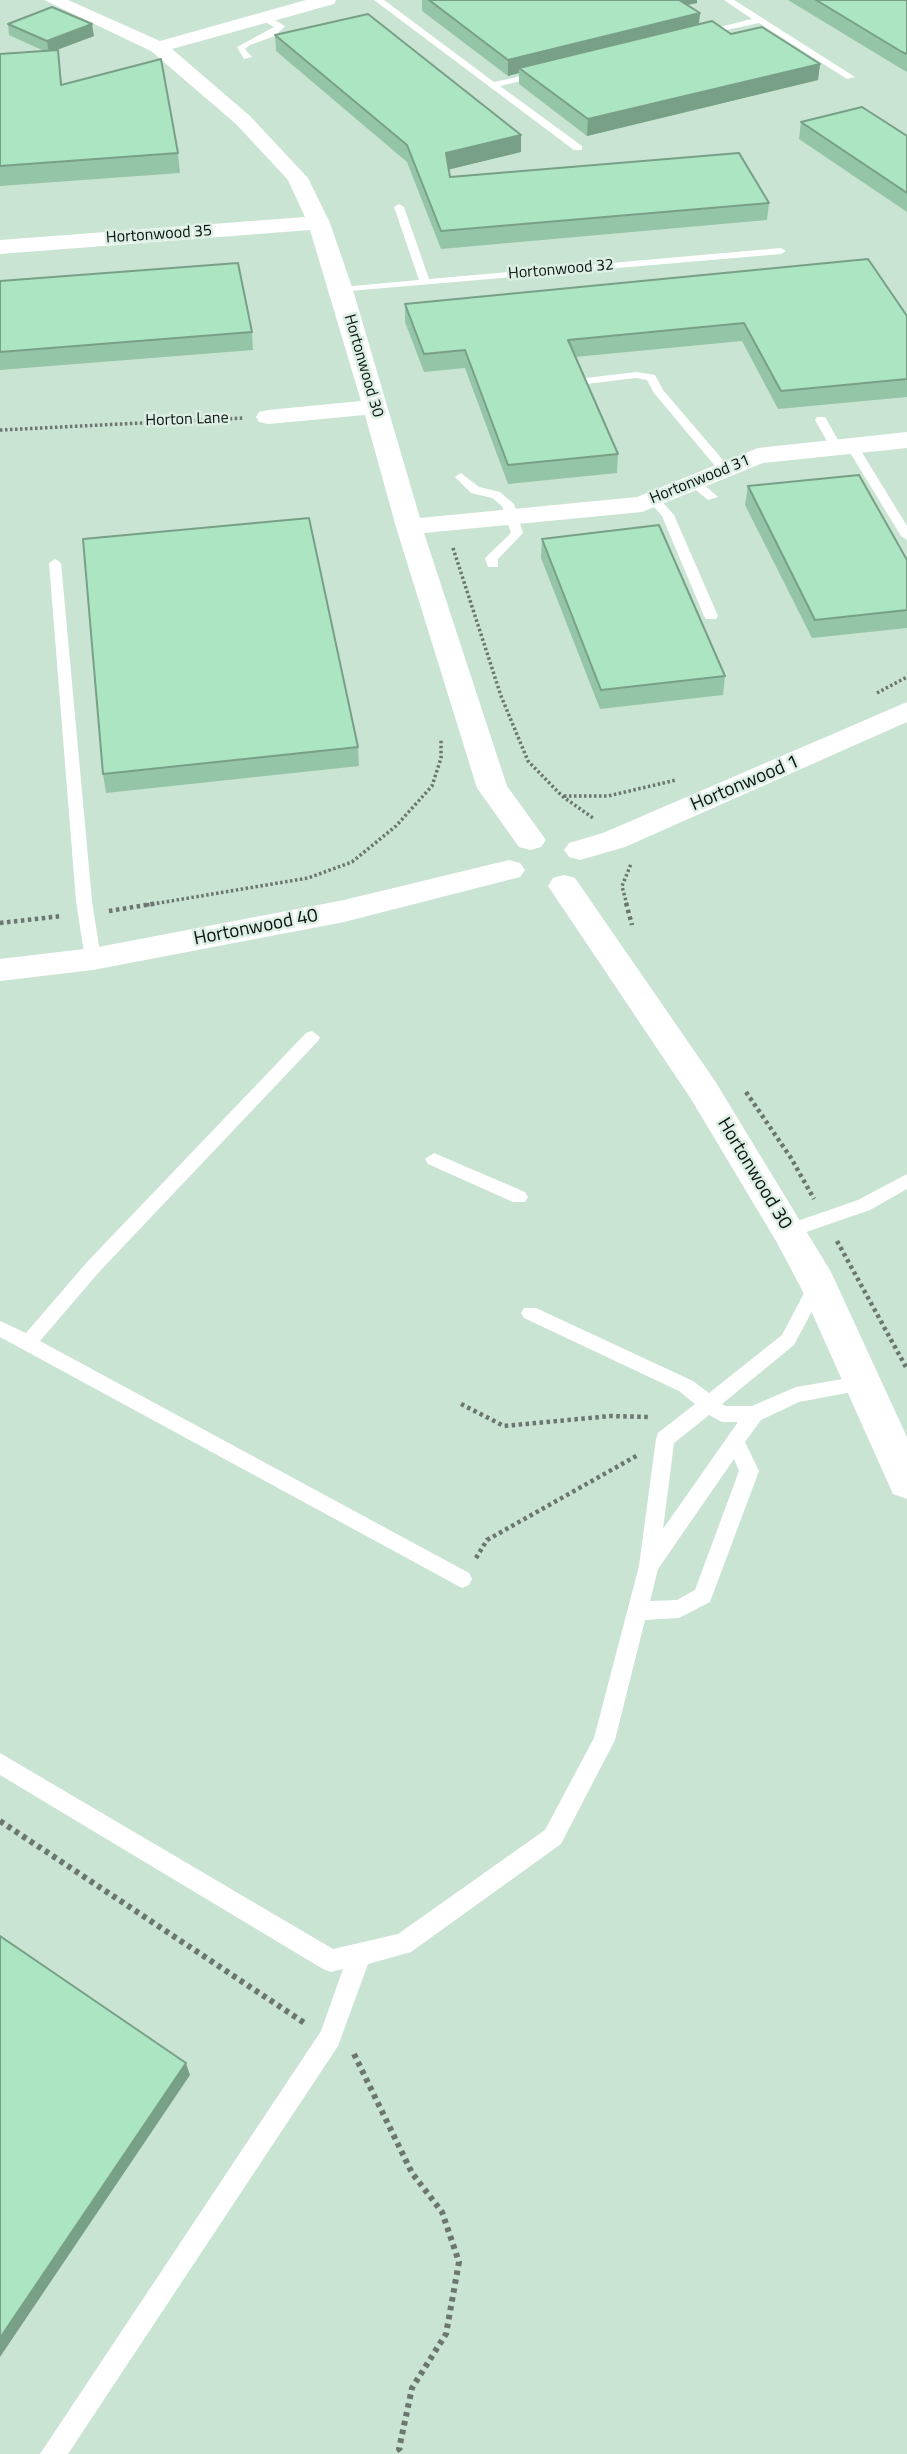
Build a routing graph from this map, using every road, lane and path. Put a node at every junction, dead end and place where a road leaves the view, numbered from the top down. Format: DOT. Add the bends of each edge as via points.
graph roads {
  1 [pos="53,0"];
  2 [pos="327,0"];
  3 [pos="378,0"];
  4 [pos="728,0"];
  5 [pos="264,17"];
  6 [pos="761,20"];
  7 [pos="693,36"];
  8 [pos="158,47"];
  9 [pos="247,57"];
  10 [pos="545,72"];
  11 [pos="850,76"];
  12 [pos="492,85"];
  13 [pos="578,148"];
  14 [pos="400,207"];
  15 [pos="319,223"];
  16 [pos="177,233"];
  17 [pos="0,247"];
  18 [pos="781,251"];
  19 [pos="180,257"];
  20 [pos="425,283"];
  21 [pos="342,290"];
  22 [pos="586,381"];
  23 [pos="374,407"];
  24 [pos="268,417"];
  25 [pos="821,420"];
  26 [pos="0,430"];
  27 [pos="907,440"];
  28 [pos="844,446"];
  29 [pos="726,470"];
  30 [pos="461,477"];
  31 [pos="653,499"];
  32 [pos="510,514"];
  33 [pos="409,527"];
  34 [pos="907,536"];
  35 [pos="453,550"];
  36 [pos="55,563"];
  37 [pos="493,564"];
  38 [pos="712,616"];
  39 [pos="907,677"];
  40 [pos="870,696"];
  41 [pos="907,711"];
  42 [pos="441,733"];
  43 [pos="684,778"];
  44 [pos="562,796"];
  45 [pos="592,817"];
  46 [pos="530,840"];
  47 [pos="580,850"];
  48 [pos="632,861"];
  49 [pos="509,870"];
  50 [pos="565,887"];
  51 [pos="86,913"];
  52 [pos="0,923"];
  53 [pos="637,932"];
  54 [pos="93,960"];
  55 [pos="0,970"];
  56 [pos="312,1037"];
  57 [pos="744,1090"];
  58 [pos="433,1159"];
  59 [pos="907,1181"];
  60 [pos="807,1188"];
  61 [pos="519,1198"];
  62 [pos="789,1231"];
  63 [pos="838,1241"];
  64 [pos="818,1283"];
  65 [pos="530,1313"];
  66 [pos="0,1328"];
  67 [pos="28,1343"];
  68 [pos="907,1369"];
  69 [pos="861,1384"];
  70 [pos="710,1403"];
  71 [pos="461,1404"];
  72 [pos="754,1414"];
  73 [pos="653,1417"];
  74 [pos="735,1440"];
  75 [pos="642,1453"];
  76 [pos="907,1482"];
  77 [pos="649,1566"];
  78 [pos="462,1579"];
  79 [pos="637,1611"];
  80 [pos="0,1763"];
  81 [pos="360,1954"];
  82 [pos="53,2454"];
  1 -- 8 [label="street, Hortonwood 30"];
  2 -- 5 [label="street"];
  3 -- 12 [label="lane"];
  4 -- 6 [label="lane"];
  5 -- 8 [label="street"];
  5 -- 9 [label="lane" via="280,26 240,49"];
  6 -- 7 [label="lane"];
  6 -- 11 [label="lane"];
  8 -- 15 [label="street, Hortonwood 30" via="243,120 298,178"];
  10 -- 12 [label="lane"];
  12 -- 13 [label="lane"];
  14 -- 20 [label="lane"];
  15 -- 16 [label="street, Hortonwood 35"];
  15 -- 21 [label="street, Hortonwood 30"];
  16 -- 17 [label="street, Hortonwood 35"];
  16 -- 19 [label="street"];
  18 -- 20 [label="lane, Hortonwood 32"];
  20 -- 21 [label="lane, Hortonwood 32"];
  21 -- 23 [label="street, Hortonwood 30"];
  22 -- 29 [label="lane" via="651,377"];
  23 -- 24 [label="street"];
  23 -- 33 [label="street, Hortonwood 30"];
  24 -- 26 [label="path, Horton Lane"];
  25 -- 28 [label="lane"];
  27 -- 28 [label="street, Hortonwood 31"];
  28 -- 29 [label="street, Hortonwood 31" via="758,456"];
  28 -- 34 [label="lane"];
  29 -- 31 [label="street, Hortonwood 31" via="703,490"];
  30 -- 32 [label="lane" via="475,490 502,499"];
  31 -- 32 [label="street, Hortonwood 31" via="642,504"];
  31 -- 38 [label="lane" via="668,515"];
  32 -- 33 [label="street, Hortonwood 31"];
  32 -- 37 [label="lane" via="517,533 491,558"];
  33 -- 46 [label="street, Hortonwood 30" via="492,788"];
  35 -- 44 [label="path" via="501,696 528,761"];
  36 -- 51 [label="lane"];
  39 -- 40 [label="path"];
  41 -- 47 [label="street, Hortonwood 1" via="653,824"];
  42 -- 51 [label="path" via="441,758 432,786 396,827 352,862 308,878"];
  43 -- 44 [label="path" via="608,796"];
  44 -- 45 [label="path"];
  46 -- 47 [label="street" via="552,838"];
  46 -- 49 [label="street" via="513,849"];
  47 -- 50 [label="street" via="585,867 582,875"];
  48 -- 53 [label="path" via="622,886"];
  49 -- 50 [label="street" via="538,888"];
  49 -- 54 [label="street, Hortonwood 40" via="344,911"];
  50 -- 62 [label="street, Hortonwood 30" via="702,1090"];
  51 -- 52 [label="path"];
  51 -- 54 [label="lane"];
  54 -- 55 [label="street, Hortonwood 40"];
  56 -- 67 [label="lane" via="94,1266"];
  57 -- 60 [label="path"];
  58 -- 61 [label="lane"];
  59 -- 62 [label="lane" via="864,1205"];
  62 -- 64 [label="street, Hortonwood 30"];
  63 -- 68 [label="path"];
  64 -- 69 [label="street, Hortonwood 30"];
  64 -- 70 [label="lane" via="788,1340"];
  65 -- 70 [label="lane" via="686,1386"];
  66 -- 67 [label="lane"];
  67 -- 78 [label="lane"];
  69 -- 72 [label="lane" via="796,1395"];
  69 -- 76 [label="street, Hortonwood 30"];
  70 -- 72 [label="lane" via="722,1413"];
  70 -- 77 [label="lane" via="665,1439"];
  71 -- 73 [label="path" via="504,1426 611,1416"];
  72 -- 74 [label="lane"];
  74 -- 77 [label="lane"];
  74 -- 79 [label="lane" via="749,1471 703,1596 679,1609"];
  75 -- 78 [label="path" via="487,1540"];
  77 -- 79 [label="lane"];
  79 -- 81 [label="lane" via="604,1740 553,1836 403,1944"];
  80 -- 81 [label="lane" via="331,1961"];
  81 -- 82 [label="lane" via="330,2038"];
}
